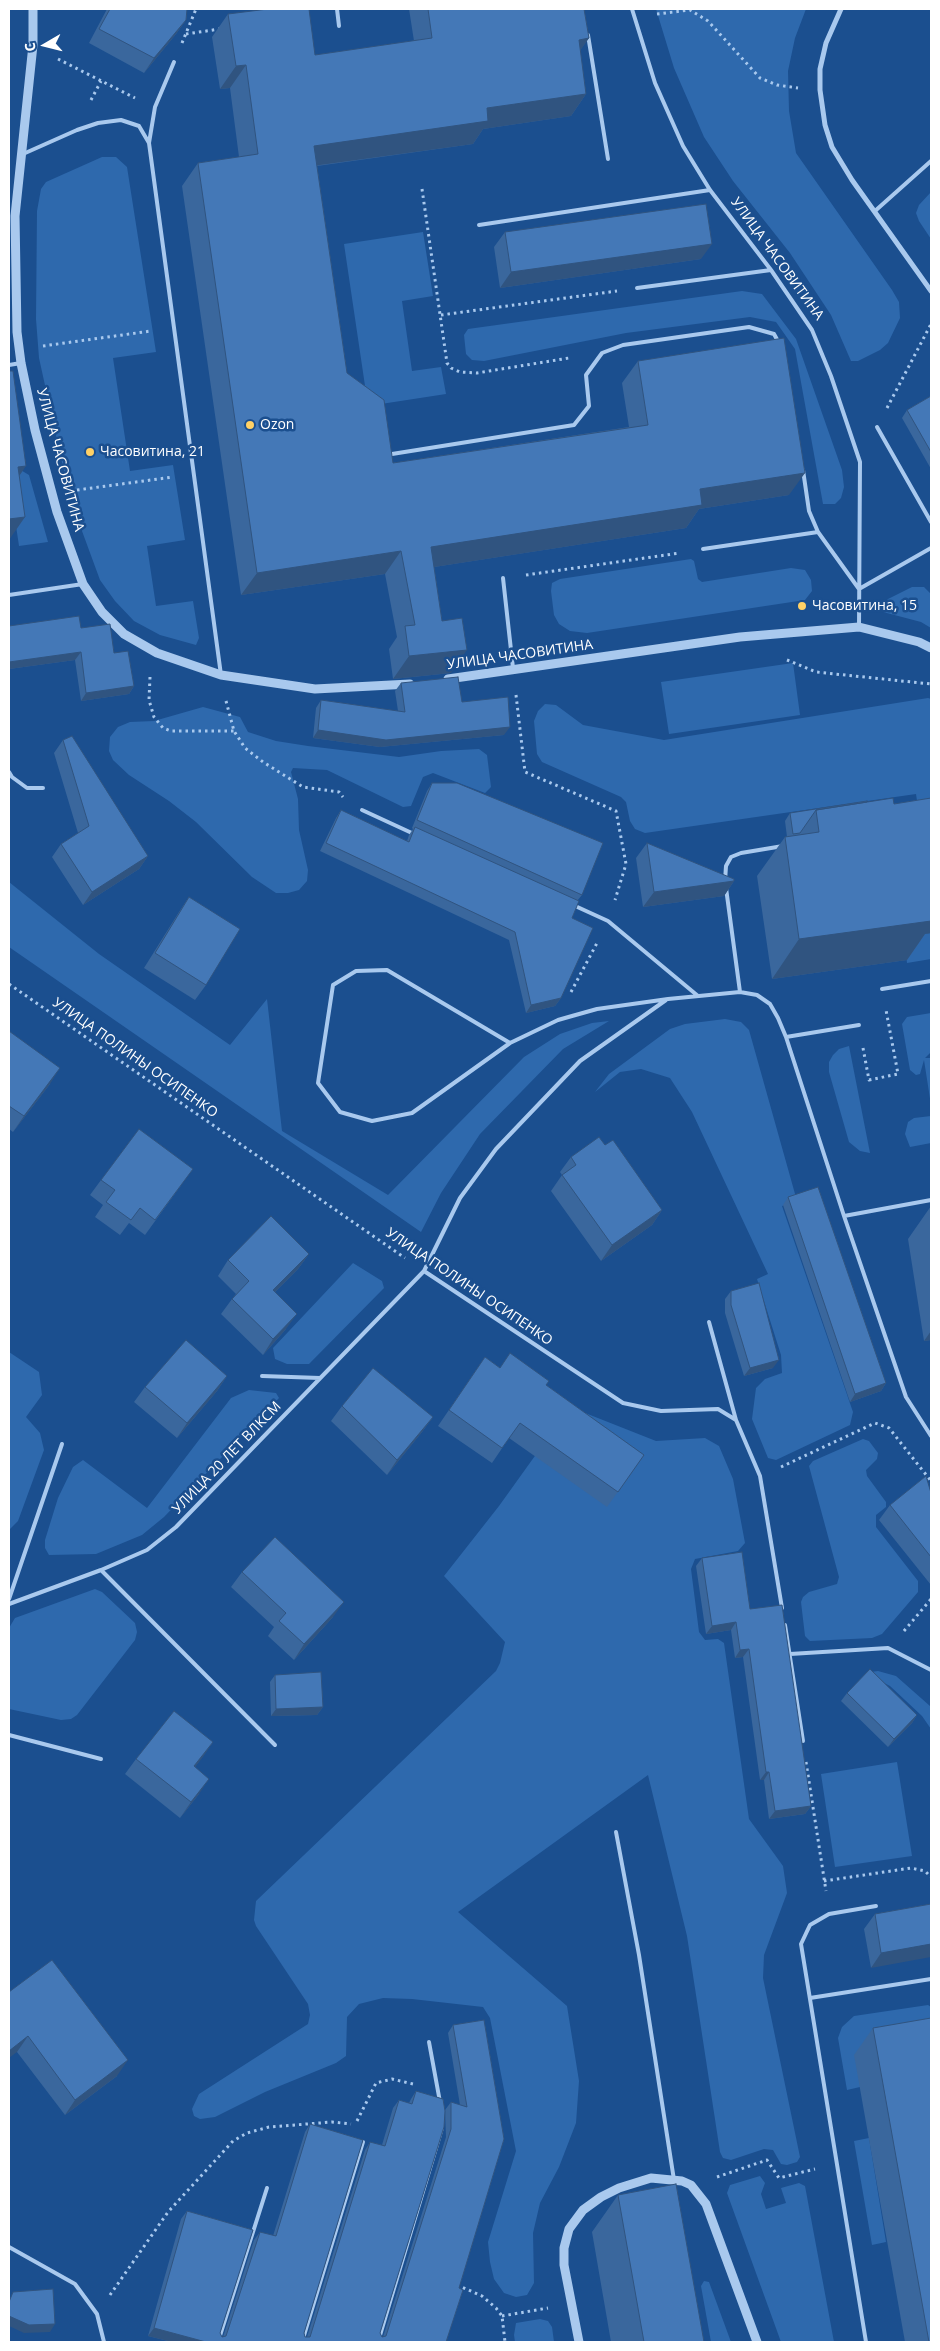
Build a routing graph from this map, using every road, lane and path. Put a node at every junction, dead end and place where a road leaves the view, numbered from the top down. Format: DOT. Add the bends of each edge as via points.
graph roads {
  1 [pos="33,9"];
  2 [pos="196,9"];
  3 [pos="337,9"];
  4 [pos="632,9"];
  5 [pos="840,9"];
  6 [pos="634,17"];
  7 [pos="339,26"];
  8 [pos="587,28"];
  9 [pos="223,29"];
  10 [pos="174,62"];
  11 [pos="77,70"];
  12 [pos="820,90"];
  13 [pos="122,92"];
  14 [pos="149,143"];
  15 [pos="21,156"];
  16 [pos="608,159"];
  17 [pos="931,161"];
  18 [pos="422,189"];
  19 [pos="710,190"];
  20 [pos="875,211"];
  21 [pos="479,225"];
  22 [pos="771,270"];
  23 [pos="637,288"];
  24 [pos="931,290"];
  25 [pos="441,315"];
  26 [pos="931,324"];
  27 [pos="174,327"];
  28 [pos="782,348"];
  29 [pos="20,350"];
  30 [pos="602,353"];
  31 [pos="21,363"];
  32 [pos="9,365"];
  33 [pos="877,427"];
  34 [pos="392,454"];
  35 [pos="802,462"];
  36 [pos="193,474"];
  37 [pos="105,486"];
  38 [pos="931,522"];
  39 [pos="818,532"];
  40 [pos="931,548"];
  41 [pos="703,549"];
  42 [pos="503,578"];
  43 [pos="83,584"];
  44 [pos="859,589"];
  45 [pos="9,595"];
  46 [pos="859,628"];
  47 [pos="931,648"];
  48 [pos="157,652"];
  49 [pos="782,658"];
  50 [pos="513,669"];
  51 [pos="221,675"];
  52 [pos="436,681"];
  53 [pos="416,684"];
  54 [pos="931,684"];
  55 [pos="519,718"];
  56 [pos="234,731"];
  57 [pos="9,772"];
  58 [pos="43,788"];
  59 [pos="362,810"];
  60 [pos="424,838"];
  61 [pos="788,846"];
  62 [pos="564,901"];
  63 [pos="608,921"];
  64 [pos="931,981"];
  65 [pos="9,984"];
  66 [pos="882,989"];
  67 [pos="740,992"];
  68 [pos="568,996"];
  69 [pos="698,996"];
  70 [pos="668,999"];
  71 [pos="888,1017"];
  72 [pos="859,1026"];
  73 [pos="786,1037"];
  74 [pos="510,1043"];
  75 [pos="931,1200"];
  76 [pos="844,1216"];
  77 [pos="424,1271"];
  78 [pos="709,1322"];
  79 [pos="262,1376"];
  80 [pos="320,1378"];
  81 [pos="736,1420"];
  82 [pos="931,1436"];
  83 [pos="62,1444"];
  84 [pos="760,1476"];
  85 [pos="931,1481"];
  86 [pos="101,1570"];
  87 [pos="9,1599"];
  88 [pos="931,1599"];
  89 [pos="9,1604"];
  90 [pos="888,1648"];
  91 [pos="790,1654"];
  92 [pos="931,1670"];
  93 [pos="9,1735"];
  94 [pos="803,1741"];
  95 [pos="275,1745"];
  96 [pos="101,1759"];
  97 [pos="616,1832"];
  98 [pos="931,1877"];
  99 [pos="876,1906"];
  100 [pos="931,1979"];
  101 [pos="810,1998"];
  102 [pos="429,2042"];
  103 [pos="439,2092"];
  104 [pos="442,2110"];
  105 [pos="443,2119"];
  106 [pos="363,2142"];
  107 [pos="837,2164"];
  108 [pos="673,2179"];
  109 [pos="691,2185"];
  110 [pos="267,2188"];
  111 [pos="675,2188"];
  112 [pos="9,2247"];
  113 [pos="455,2284"];
  114 [pos="572,2304"];
  115 [pos="97,2314"];
  116 [pos="502,2316"];
  117 [pos="104,2342"];
  118 [pos="218,2342"];
  119 [pos="302,2342"];
  120 [pos="378,2342"];
  121 [pos="505,2342"];
  122 [pos="579,2342"];
  123 [pos="757,2342"];
  124 [pos="866,2342"];
  1 -- 15 [label="street, УЛИЦА ЧАСОВИТИНА" via="34,46"];
  2 -- 9 [label="path" via="186,34"];
  3 -- 7 [label="lane"];
  4 -- 6 [label="lane, УЛИЦА ЧАСОВИТИНА"];
  5 -- 12 [label="street" via="826,43 820,68"];
  6 -- 12 [label="path" via="690,10 708,21 760,78 777,85"];
  6 -- 19 [label="lane, УЛИЦА ЧАСОВИТИНА" via="655,83 683,146"];
  8 -- 16 [label="lane"];
  10 -- 14 [label="lane" via="155,107"];
  11 -- 13 [label="path"];
  12 -- 20 [label="street" via="832,147"];
  14 -- 15 [label="lane" via="139,126 121,120 77,130"];
  14 -- 27 [label="lane"];
  15 -- 29 [label="street, УЛИЦА ЧАСОВИТИНА" via="16,216"];
  17 -- 20 [label="lane"];
  18 -- 25 [label="path"];
  19 -- 21 [label="lane"];
  19 -- 22 [label="lane, УЛИЦА ЧАСОВИТИНА"];
  20 -- 24 [label="street"];
  22 -- 23 [label="lane"];
  22 -- 44 [label="lane, УЛИЦА ЧАСОВИТИНА" via="812,330 860,462"];
  23 -- 25 [label="path"];
  25 -- 30 [label="path" via="448,363 460,372 478,373"];
  26 -- 33 [label="path"];
  27 -- 29 [label="path"];
  27 -- 36 [label="lane"];
  28 -- 30 [label="lane" via="774,334 749,327 623,346"];
  29 -- 31 [label="street, УЛИЦА ЧАСОВИТИНА"];
  30 -- 34 [label="lane" via="586,375 589,406 574,425"];
  31 -- 32 [label="lane"];
  31 -- 43 [label="street, УЛИЦА ЧАСОВИТИНА" via="52,494"];
  33 -- 38 [label="lane"];
  35 -- 39 [label="lane" via="809,511"];
  36 -- 37 [label="path"];
  36 -- 51 [label="lane"];
  39 -- 41 [label="lane"];
  39 -- 44 [label="lane"];
  40 -- 44 [label="lane"];
  41 -- 42 [label="path"];
  42 -- 50 [label="lane"];
  43 -- 45 [label="lane"];
  43 -- 48 [label="street, УЛИЦА ЧАСОВИТИНА" via="102,612 124,634"];
  44 -- 46 [label="lane, УЛИЦА ЧАСОВИТИНА"];
  46 -- 47 [label="street, УЛИЦА ЧАСОВИТИНА" via="919,642"];
  46 -- 50 [label="street, УЛИЦА ЧАСОВИТИНА" via="740,637"];
  48 -- 51 [label="street, УЛИЦА ЧАСОВИТИНА"];
  48 -- 56 [label="path" via="149,680 150,700 154,717 163,728 171,732"];
  49 -- 54 [label="path" via="816,672"];
  50 -- 52 [label="street, УЛИЦА ЧАСОВИТИНА"];
  51 -- 53 [label="street, УЛИЦА ЧАСОВИТИНА" via="315,689"];
  51 -- 56 [label="path"];
  55 -- 63 [label="path" via="525,772 616,811 626,864"];
  56 -- 59 [label="path" via="245,748 303,787 339,792 350,804"];
  57 -- 58 [label="lane" via="27,788"];
  59 -- 60 [label="lane"];
  61 -- 67 [label="lane" via="741,853 731,857 726,866"];
  62 -- 63 [label="lane"];
  63 -- 68 [label="path"];
  63 -- 69 [label="lane"];
  64 -- 66 [label="lane"];
  65 -- 77 [label="path, УЛИЦА ПОЛИНЫ ОСИПЕНКО"];
  67 -- 69 [label="lane"];
  67 -- 73 [label="lane" via="757,996 770,1004"];
  69 -- 70 [label="lane"];
  70 -- 74 [label="lane" via="572,1016"];
  70 -- 77 [label="lane, УЛИЦА 20 ЛЕТ ВЛКСМ" via="580,1061 496,1149 460,1198"];
  71 -- 72 [label="path" via="898,1074 869,1080"];
  72 -- 73 [label="lane"];
  73 -- 76 [label="lane"];
  74 -- 74 [label="lane" via="412,1113 372,1121 340,1112 318,1083 333,985 356,971 387,970"];
  75 -- 76 [label="lane"];
  76 -- 82 [label="lane" via="906,1398"];
  77 -- 80 [label="lane, УЛИЦА 20 ЛЕТ ВЛКСМ"];
  77 -- 81 [label="lane, УЛИЦА ПОЛИНЫ ОСИПЕНКО" via="623,1403 661,1411 718,1409"];
  78 -- 81 [label="lane"];
  79 -- 80 [label="lane"];
  80 -- 86 [label="lane, УЛИЦА 20 ЛЕТ ВЛКСМ" via="176,1527 147,1550"];
  81 -- 84 [label="lane"];
  83 -- 87 [label="lane"];
  84 -- 85 [label="path" via="875,1423 889,1428"];
  84 -- 91 [label="lane"];
  86 -- 89 [label="lane, УЛИЦА 20 ЛЕТ ВЛКСМ"];
  86 -- 95 [label="lane"];
  88 -- 90 [label="path"];
  90 -- 91 [label="lane"];
  90 -- 92 [label="lane"];
  91 -- 94 [label="lane"];
  93 -- 96 [label="lane"];
  94 -- 98 [label="path" via="824,1881 911,1868 925,1871"];
  97 -- 108 [label="lane" via="639,1955"];
  99 -- 101 [label="lane" via="829,1914 810,1924 801,1944"];
  100 -- 101 [label="lane"];
  101 -- 107 [label="lane"];
  102 -- 103 [label="lane"];
  103 -- 104 [label="lane"];
  103 -- 115 [label="path" via="399,2080 383,2080 373,2086 354,2126 332,2122 269,2128 247,2133 233,2141 168,2212"];
  105 -- 120 [label="lane" via="442,2136"];
  106 -- 119 [label="lane"];
  107 -- 109 [label="path" via="779,2178 767,2160"];
  107 -- 124 [label="lane"];
  108 -- 109 [label="street"];
  108 -- 111 [label="lane"];
  108 -- 114 [label="street" via="651,2178 619,2188 583,2210 569,2229 564,2248"];
  109 -- 123 [label="street" via="706,2204"];
  110 -- 118 [label="lane"];
  112 -- 115 [label="lane" via="75,2284"];
  113 -- 116 [label="path" via="482,2296"];
  114 -- 116 [label="path"];
  114 -- 122 [label="street"];
  115 -- 117 [label="lane"];
  116 -- 121 [label="path"];
}
